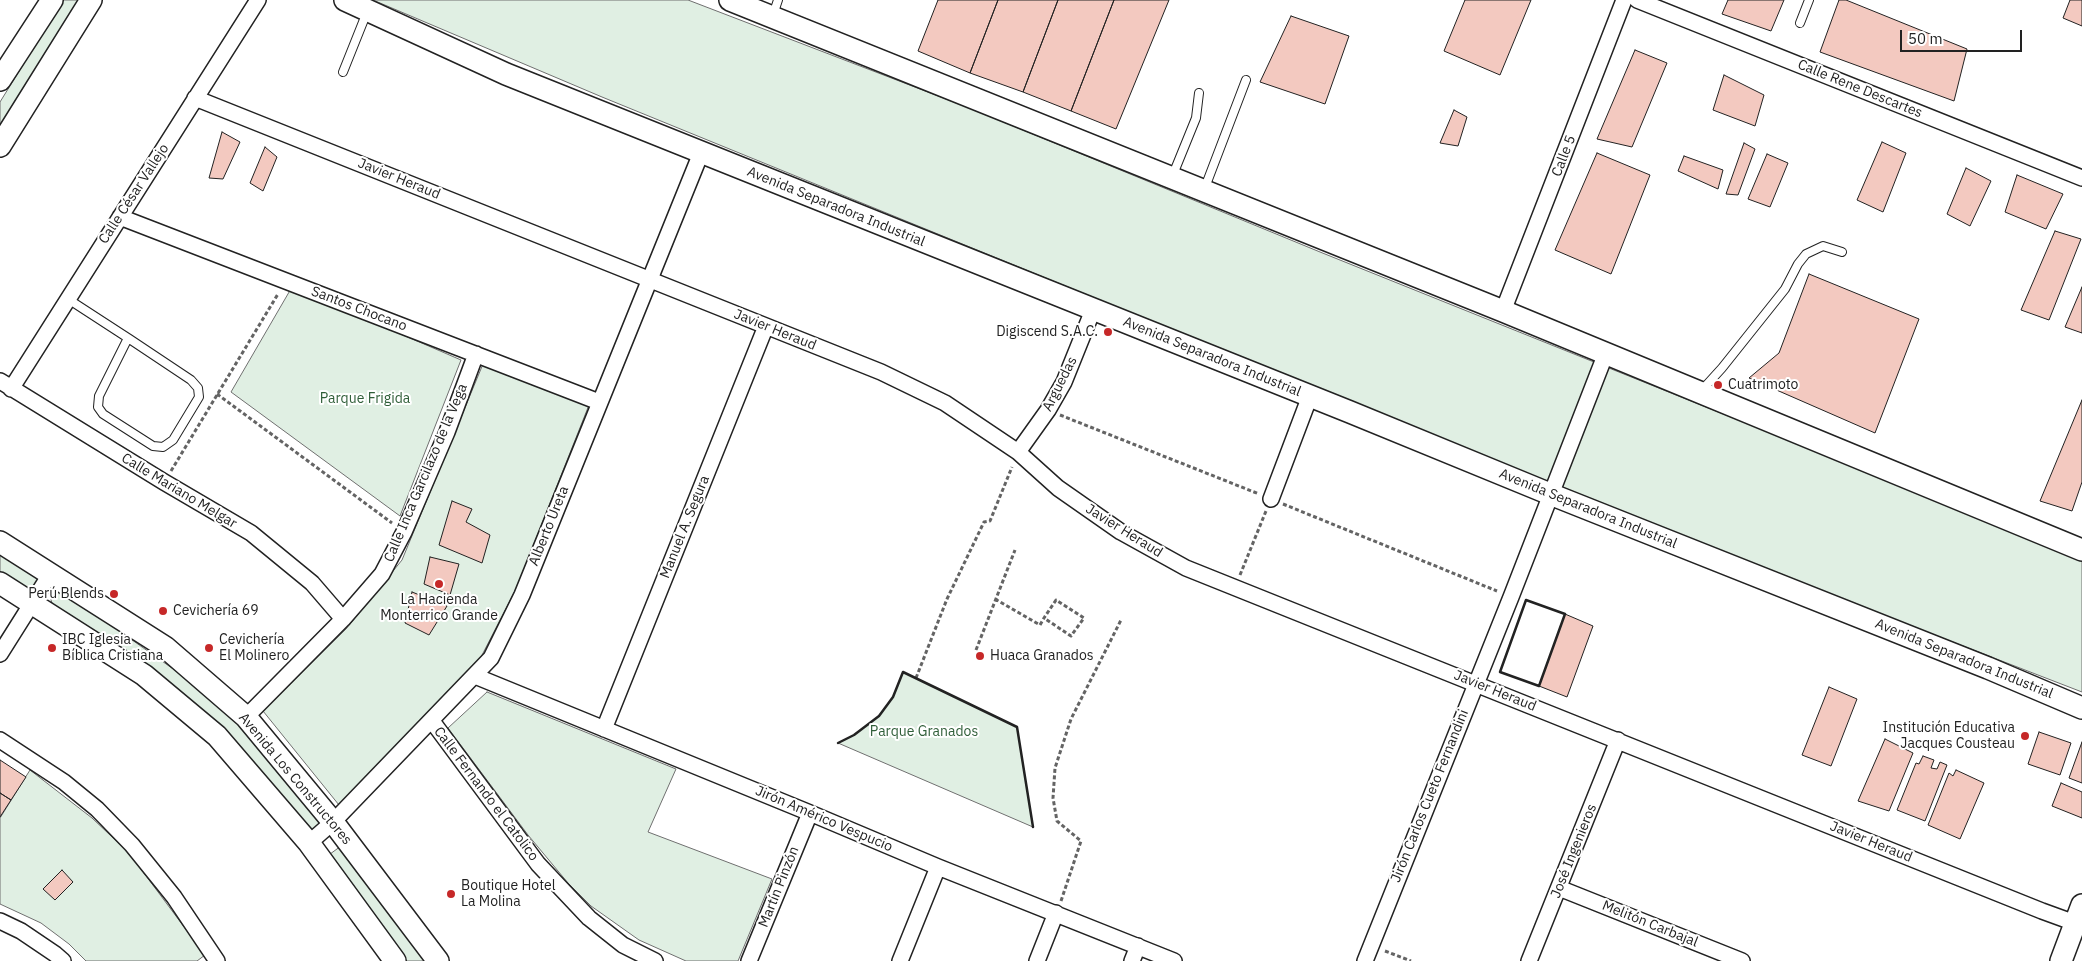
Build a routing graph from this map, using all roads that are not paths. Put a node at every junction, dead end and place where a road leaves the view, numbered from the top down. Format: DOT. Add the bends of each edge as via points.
graph roads {
  1 [pos="52,0"];
  2 [pos="91,0"];
  3 [pos="258,0"];
  4 [pos="345,0"];
  5 [pos="730,0"];
  6 [pos="1624,0"];
  7 [pos="1637,0"];
  8 [pos="1809,0"];
  9 [pos="775,9"];
  10 [pos="367,10"];
  11 [pos="1800,23"];
  12 [pos="343,72"];
  13 [pos="1,77"];
  14 [pos="1246,80"];
  15 [pos="1199,93"];
  16 [pos="195,98"];
  17 [pos="0,146"];
  18 [pos="701,153"];
  19 [pos="1172,176"];
  20 [pos="2082,178"];
  21 [pos="1204,190"];
  22 [pos="120,217"];
  23 [pos="1842,252"];
  24 [pos="649,278"];
  25 [pos="68,299"];
  26 [pos="1093,310"];
  27 [pos="1504,311"];
  28 [pos="766,326"];
  29 [pos="128,338"];
  30 [pos="1606,353"];
  31 [pos="476,354"];
  32 [pos="5,385"];
  33 [pos="1700,392"];
  34 [pos="1310,396"];
  35 [pos="599,402"];
  36 [pos="1018,452"];
  37 [pos="1550,494"];
  38 [pos="1270,499"];
  39 [pos="0,542"];
  40 [pos="2080,547"];
  41 [pos="51,573"];
  42 [pos="0,583"];
  43 [pos="32,603"];
  44 [pos="343,619"];
  45 [pos="0,654"];
  46 [pos="475,676"];
  47 [pos="1475,683"];
  48 [pos="2082,708"];
  49 [pos="246,717"];
  50 [pos="432,721"];
  51 [pos="604,729"];
  52 [pos="0,740"];
  53 [pos="1618,740"];
  54 [pos="810,813"];
  55 [pos="333,822"];
  56 [pos="309,843"];
  57 [pos="938,867"];
  58 [pos="1559,888"];
  59 [pos="1056,913"];
  60 [pos="2078,914"];
  61 [pos="0,921"];
  62 [pos="1138,946"];
  63 [pos="63,961"];
  64 [pos="217,961"];
  65 [pos="395,961"];
  66 [pos="438,961"];
  67 [pos="655,961"];
  68 [pos="749,961"];
  69 [pos="900,961"];
  70 [pos="1037,961"];
  71 [pos="1132,961"];
  72 [pos="1174,961"];
  73 [pos="1365,961"];
  74 [pos="1529,961"];
  75 [pos="1742,961"];
  76 [pos="2061,961"];
  1 -- 13 [label="main road"];
  2 -- 17 [label="main road"];
  3 -- 16 [label="street, Calle César Vallejo"];
  4 -- 10 [label="main road, Avenida Separadora Industrial"];
  5 -- 9 [label="main road"];
  6 -- 27 [label="street, Calle 5"];
  7 -- 20 [label="street, Calle Rene Descartes"];
  8 -- 11 [label="lane"];
  9 -- 19 [label="main road"];
  10 -- 12 [label="lane"];
  10 -- 18 [label="main road, Avenida Separadora Industrial" via="506,74"];
  14 -- 21 [label="lane"];
  15 -- 19 [label="lane" via="1196,118"];
  16 -- 22 [label="street, Calle César Vallejo"];
  16 -- 24 [label="street, Javier Heraud"];
  18 -- 24 [label="street, Alberto Ureta"];
  18 -- 26 [label="main road, Avenida Separadora Industrial"];
  19 -- 21 [label="main road"];
  21 -- 27 [label="main road"];
  22 -- 25 [label="street, Calle César Vallejo"];
  22 -- 31 [label="street, Santos Chocano"];
  23 -- 33 [label="lane" via="1824,246 1806,254 1785,289"];
  24 -- 28 [label="street, Javier Heraud"];
  24 -- 35 [label="street, Alberto Ureta"];
  25 -- 29 [label="lane"];
  25 -- 32 [label="street, Calle César Vallejo"];
  26 -- 34 [label="main road, Avenida Separadora Industrial"];
  26 -- 36 [label="street, Arguedas" via="1064,382"];
  27 -- 30 [label="main road"];
  28 -- 36 [label="street, Javier Heraud" via="881,372 945,403"];
  28 -- 51 [label="street, Manuel A. Segura"];
  29 -- 29 [label="lane" via="198,388 199,397 195,404 173,440 163,447 153,446 103,414 98,407 99,396"];
  30 -- 33 [label="main road"];
  30 -- 37 [label="street, Jirón Carlos Cueto Fernandini"];
  31 -- 35 [label="street, Santos Chocano"];
  31 -- 44 [label="street, Calle Inca Garcilazo de la Vega" via="404,532 382,574"];
  32 -- 44 [label="street, Calle Mariano Melgar" via="251,533 312,583"];
  33 -- 40 [label="main road"];
  34 -- 37 [label="main road, Avenida Separadora Industrial"];
  34 -- 38 [label="street"];
  35 -- 46 [label="street, Alberto Ureta" via="522,595 491,658"];
  36 -- 47 [label="street, Javier Heraud" via="1058,488 1121,532 1186,568"];
  37 -- 47 [label="street, Jirón Carlos Cueto Fernandini"];
  37 -- 48 [label="main road, Avenida Separadora Industrial"];
  39 -- 41 [label="main road, Avenida Los Constructores"];
  41 -- 43 [label="street"];
  41 -- 49 [label="main road, Avenida Los Constructores" via="165,647"];
  42 -- 43 [label="main road"];
  43 -- 45 [label="street"];
  43 -- 56 [label="main road" via="144,676 217,736"];
  44 -- 49 [label="street, Calle Inca Garcilazo de la Vega"];
  46 -- 50 [label="street, Alberto Ureta"];
  46 -- 51 [label="street, Jirón Américo Vespucio"];
  47 -- 53 [label="street, Javier Heraud"];
  47 -- 73 [label="street, Jirón Carlos Cueto Fernandini"];
  49 -- 55 [label="main road, Avenida Los Constructores"];
  50 -- 55 [label="street, Alberto Ureta"];
  50 -- 67 [label="street, Calle Fernando el Catolico" via="538,864 589,918 623,945"];
  51 -- 54 [label="street, Jirón Américo Vespucio"];
  52 -- 64 [label="street" via="64,782 97,809 132,845 174,897"];
  53 -- 58 [label="street, José Ingenieros"];
  53 -- 60 [label="street, Javier Heraud" via="2042,911"];
  54 -- 57 [label="street, Jirón Américo Vespucio"];
  54 -- 68 [label="street, Martín Pinzón"];
  55 -- 56 [label="street, Alberto Ureta"];
  55 -- 66 [label="main road, Avenida Los Constructores"];
  56 -- 65 [label="main road"];
  57 -- 59 [label="street, Jirón Américo Vespucio"];
  57 -- 69 [label="street"];
  58 -- 74 [label="street, José Ingenieros"];
  58 -- 75 [label="street, Melitón Carbajal"];
  59 -- 62 [label="street, Jirón Américo Vespucio"];
  59 -- 70 [label="street"];
  60 -- 76 [label="main road"];
  61 -- 63 [label="street" via="21,931"];
  62 -- 71 [label="street"];
  62 -- 72 [label="street, Jirón Américo Vespucio"];
}
